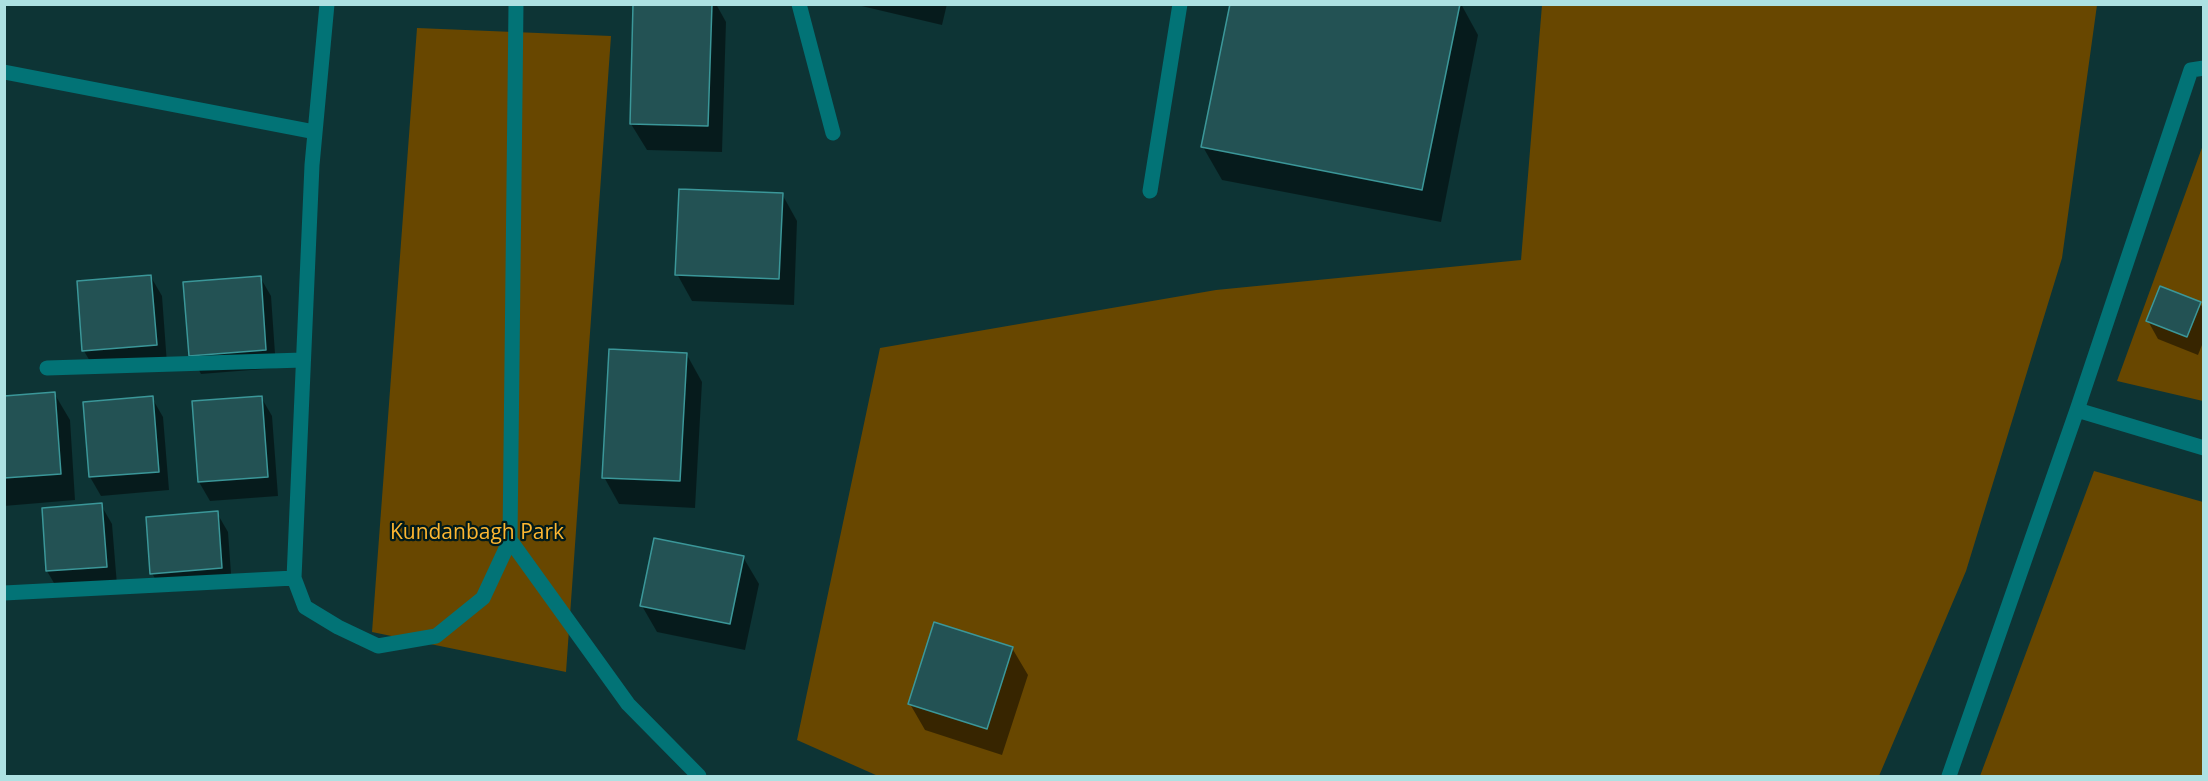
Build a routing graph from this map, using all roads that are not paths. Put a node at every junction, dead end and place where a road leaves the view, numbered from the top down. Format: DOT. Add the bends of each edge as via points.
graph roads {
  1 [pos="327,4"];
  2 [pos="516,4"];
  3 [pos="799,4"];
  4 [pos="1180,4"];
  5 [pos="2204,68"];
  6 [pos="4,72"];
  7 [pos="315,132"];
  8 [pos="833,133"];
  9 [pos="1150,191"];
  10 [pos="303,360"];
  11 [pos="46,368"];
  12 [pos="2077,410"];
  13 [pos="2204,448"];
  14 [pos="510,540"];
  15 [pos="294,578"];
  16 [pos="4,593"];
  17 [pos="699,777"];
  18 [pos="1950,777"];
  1 -- 7 [label="street"];
  2 -- 14 [label="street"];
  3 -- 8 [label="street"];
  4 -- 9 [label="street"];
  5 -- 12 [label="street" via="2191,70"];
  6 -- 7 [label="street"];
  7 -- 10 [label="street"];
  10 -- 11 [label="street"];
  10 -- 15 [label="street"];
  12 -- 13 [label="street"];
  12 -- 18 [label="street"];
  14 -- 15 [label="street" via="483,598 436,636 378,646 304,607"];
  14 -- 17 [label="street" via="628,704"];
  15 -- 16 [label="street"];
}
